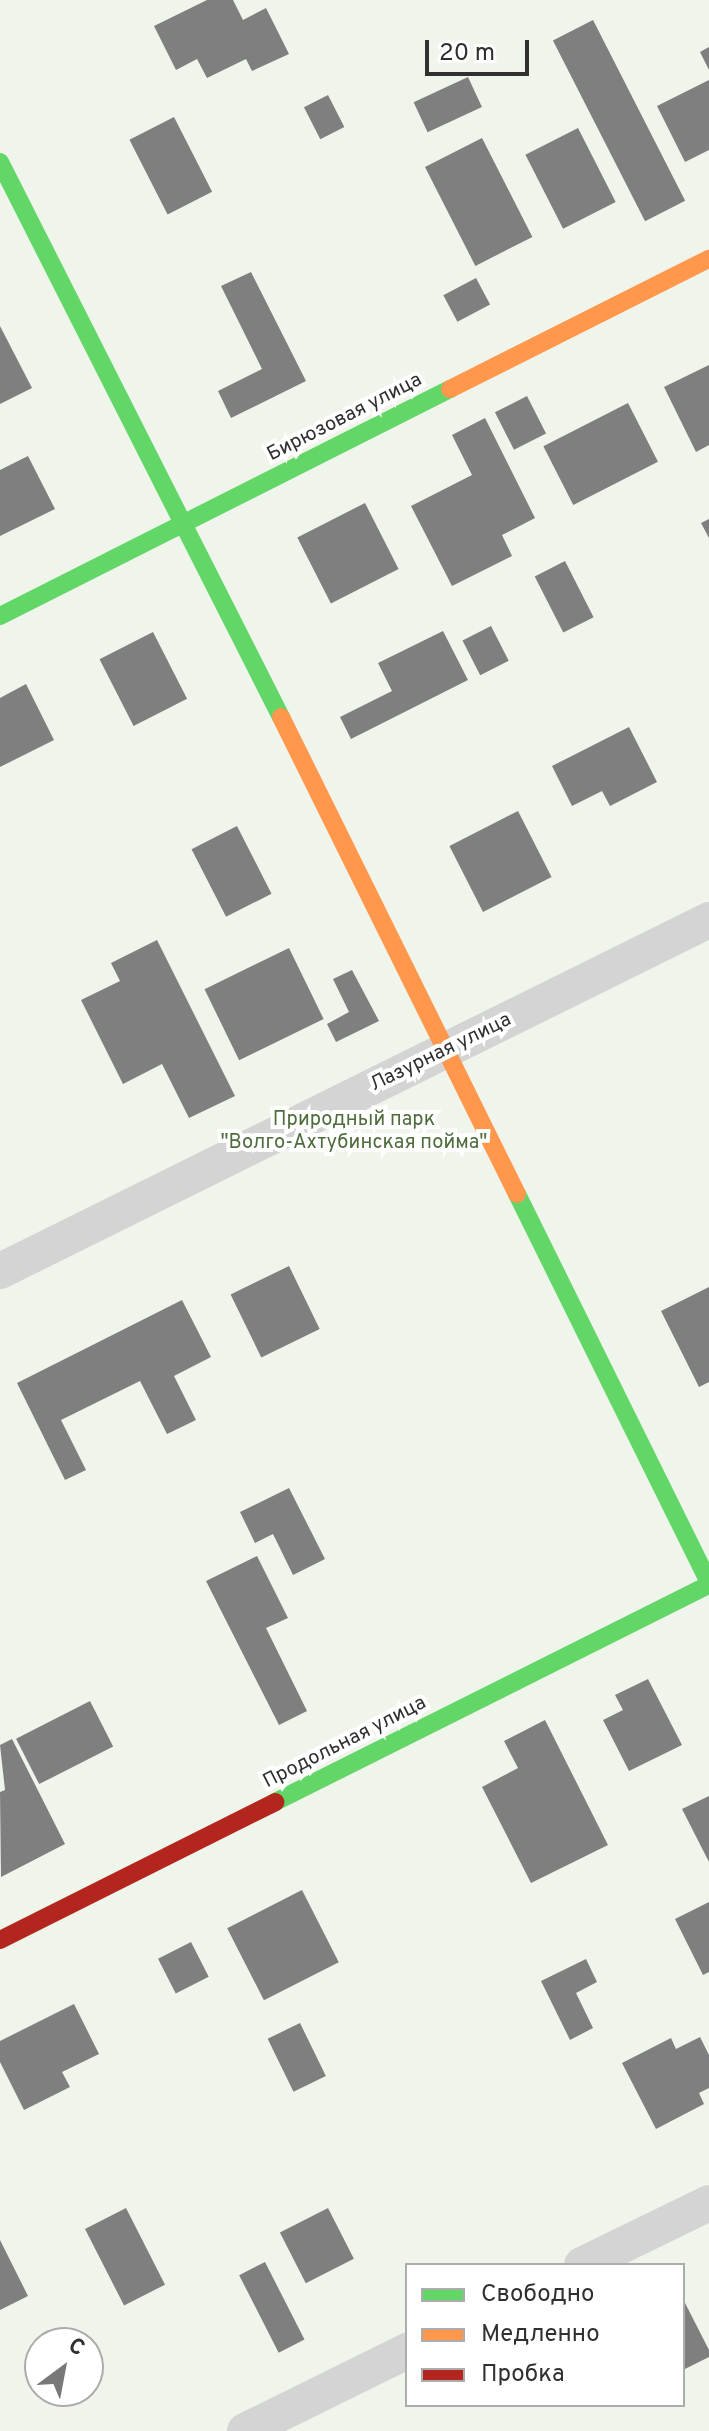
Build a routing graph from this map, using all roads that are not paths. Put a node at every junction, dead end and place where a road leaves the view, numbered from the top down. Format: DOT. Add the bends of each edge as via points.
graph roads {
  1 [pos="0,162"];
  2 [pos="709,259"];
  3 [pos="185,523"];
  4 [pos="0,616"];
  5 [pos="709,920"];
  6 [pos="444,1052"];
  7 [pos="0,1271"];
  8 [pos="709,1584"];
  9 [pos="0,1940"];
  10 [pos="709,2203"];
  11 [pos="586,2263"];
  12 [pos="405,2352"];
  13 [pos="245,2431"];
  1 -- 3 [label="street"];
  2 -- 3 [label="street, Бирюзовая улица"];
  3 -- 4 [label="street, Бирюзовая улица"];
  3 -- 6 [label="street"];
  5 -- 6 [label="street, Лазурная улица"];
  6 -- 7 [label="street, Лазурная улица"];
  6 -- 8 [label="street"];
  8 -- 9 [label="street, Продольная улица"];
  10 -- 11 [label="street"];
  12 -- 13 [label="street"];
}
